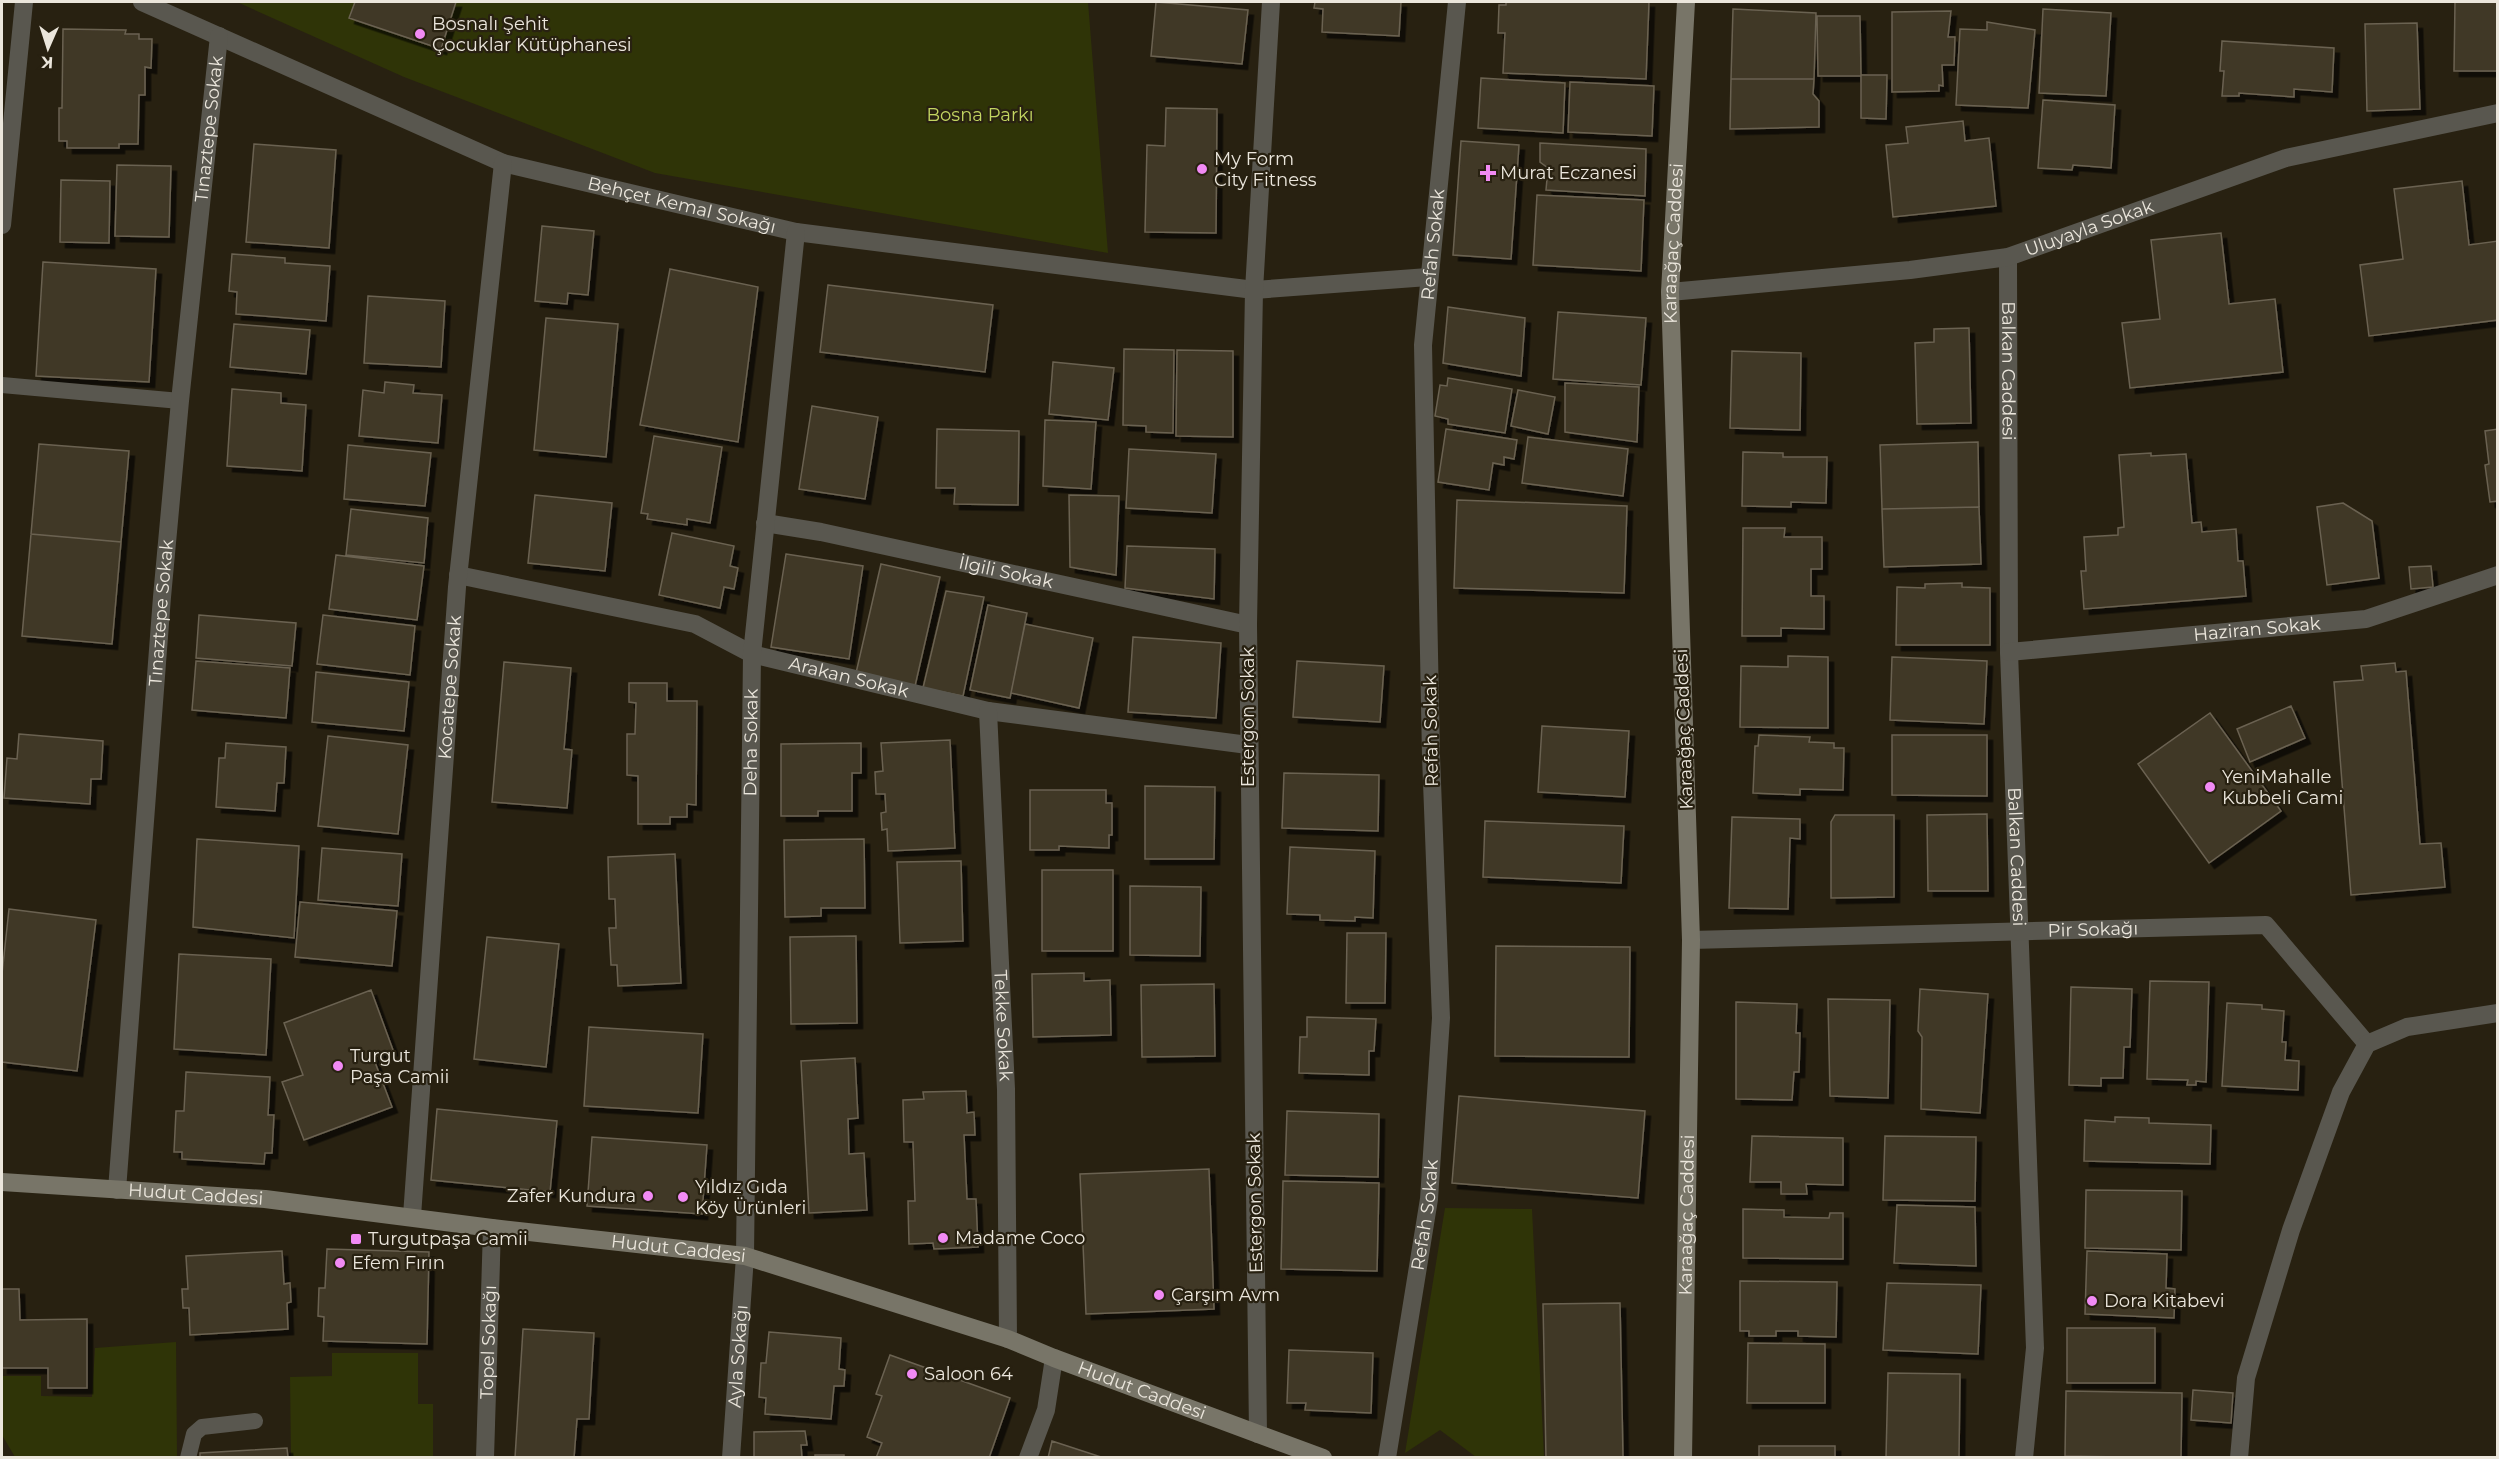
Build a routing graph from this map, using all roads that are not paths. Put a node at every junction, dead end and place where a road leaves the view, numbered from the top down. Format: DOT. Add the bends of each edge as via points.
graph roads {
  1 [pos="24,2"];
  2 [pos="142,2"];
  3 [pos="1271,2"];
  4 [pos="1457,2"];
  5 [pos="1686,2"];
  6 [pos="219,36"];
  7 [pos="2498,113"];
  8 [pos="503,163"];
  9 [pos="2,225"];
  10 [pos="796,232"];
  11 [pos="2008,257"];
  12 [pos="1428,277"];
  13 [pos="1254,290"];
  14 [pos="1670,292"];
  15 [pos="2,385"];
  16 [pos="180,401"];
  17 [pos="765,523"];
  18 [pos="458,574"];
  19 [pos="2498,575"];
  20 [pos="1248,625"];
  21 [pos="2009,652"];
  22 [pos="752,654"];
  23 [pos="988,711"];
  24 [pos="1248,746"];
  25 [pos="2020,931"];
  26 [pos="1691,940"];
  27 [pos="2498,1013"];
  28 [pos="2367,1044"];
  29 [pos="2,1182"];
  30 [pos="117,1190"];
  31 [pos="412,1216"];
  32 [pos="492,1227"];
  33 [pos="745,1256"];
  34 [pos="1008,1339"];
  35 [pos="1054,1358"];
  36 [pos="255,1421"];
  37 [pos="1258,1434"];
  38 [pos="188,1458"];
  39 [pos="485,1458"];
  40 [pos="731,1458"];
  41 [pos="1028,1458"];
  42 [pos="1323,1458"];
  43 [pos="1387,1458"];
  44 [pos="1683,1458"];
  45 [pos="2024,1458"];
  46 [pos="2240,1458"];
  1 -- 9 [label="street"];
  2 -- 6 [label="street, Behçet Kemal Sokağı"];
  3 -- 13 [label="street, Estergon Sokak"];
  4 -- 12 [label="street, Refah Sokak"];
  5 -- 14 [label="street, Karaağaç Caddesi"];
  6 -- 8 [label="street, Behçet Kemal Sokağı"];
  6 -- 16 [label="street, Tınaztepe Sokak"];
  7 -- 11 [label="street, Uluyayla Sokak" via="2286,158"];
  8 -- 10 [label="street, Behçet Kemal Sokağı"];
  8 -- 18 [label="street, Kocatepe Sokak"];
  10 -- 13 [label="street, Behçet Kemal Sokağı"];
  10 -- 17 [label="street, Deha Sokak"];
  11 -- 14 [label="street, Uluyayla Sokak"];
  11 -- 21 [label="street, Balkan Caddesi"];
  12 -- 13 [label="street, Behçet Kemal Sokağı"];
  12 -- 43 [label="street, Refah Sokak" via="1423,345 1441,1018 1429,1199"];
  13 -- 20 [label="street, Estergon Sokak"];
  14 -- 26 [label="street, Karaağaç Caddesi"];
  15 -- 16 [label="lane"];
  16 -- 30 [label="street, Tınaztepe Sokak"];
  17 -- 20 [label="street, İlgili Sokak"];
  17 -- 22 [label="street, Deha Sokak"];
  18 -- 22 [label="street, Arakan Sokak" via="695,624"];
  18 -- 31 [label="street, Kocatepe Sokak"];
  19 -- 21 [label="street, Haziran Sokak" via="2366,620"];
  20 -- 24 [label="street, Estergon Sokak"];
  21 -- 25 [label="street, Balkan Caddesi"];
  22 -- 23 [label="street, Arakan Sokak"];
  22 -- 33 [label="street, Deha Sokak"];
  23 -- 24 [label="street, Arakan Sokak"];
  23 -- 34 [label="street, Tekke Sokak" via="1006,1089"];
  24 -- 37 [label="street, Estergon Sokak"];
  25 -- 26 [label="street, Pir Sokağı"];
  25 -- 28 [label="street, Pir Sokağı" via="2266,925"];
  25 -- 45 [label="street, Balkan Caddesi" via="2034,1348"];
  26 -- 44 [label="street, Karaağaç Caddesi"];
  27 -- 28 [label="street" via="2407,1027"];
  28 -- 46 [label="street" via="2341,1092 2284,1253 2246,1378"];
  29 -- 30 [label="street, Hudut Caddesi"];
  30 -- 31 [label="street, Hudut Caddesi" via="265,1199"];
  31 -- 32 [label="street, Hudut Caddesi"];
  32 -- 33 [label="street, Hudut Caddesi"];
  32 -- 39 [label="street, Topel Sokağı"];
  33 -- 34 [label="street, Hudut Caddesi"];
  33 -- 40 [label="street, Ayla Sokağı"];
  34 -- 35 [label="street, Hudut Caddesi"];
  35 -- 37 [label="street, Hudut Caddesi"];
  35 -- 41 [label="street" via="1046,1410"];
  36 -- 38 [label="lane" via="202,1427 194,1434"];
  37 -- 42 [label="street, Hudut Caddesi"];
}
